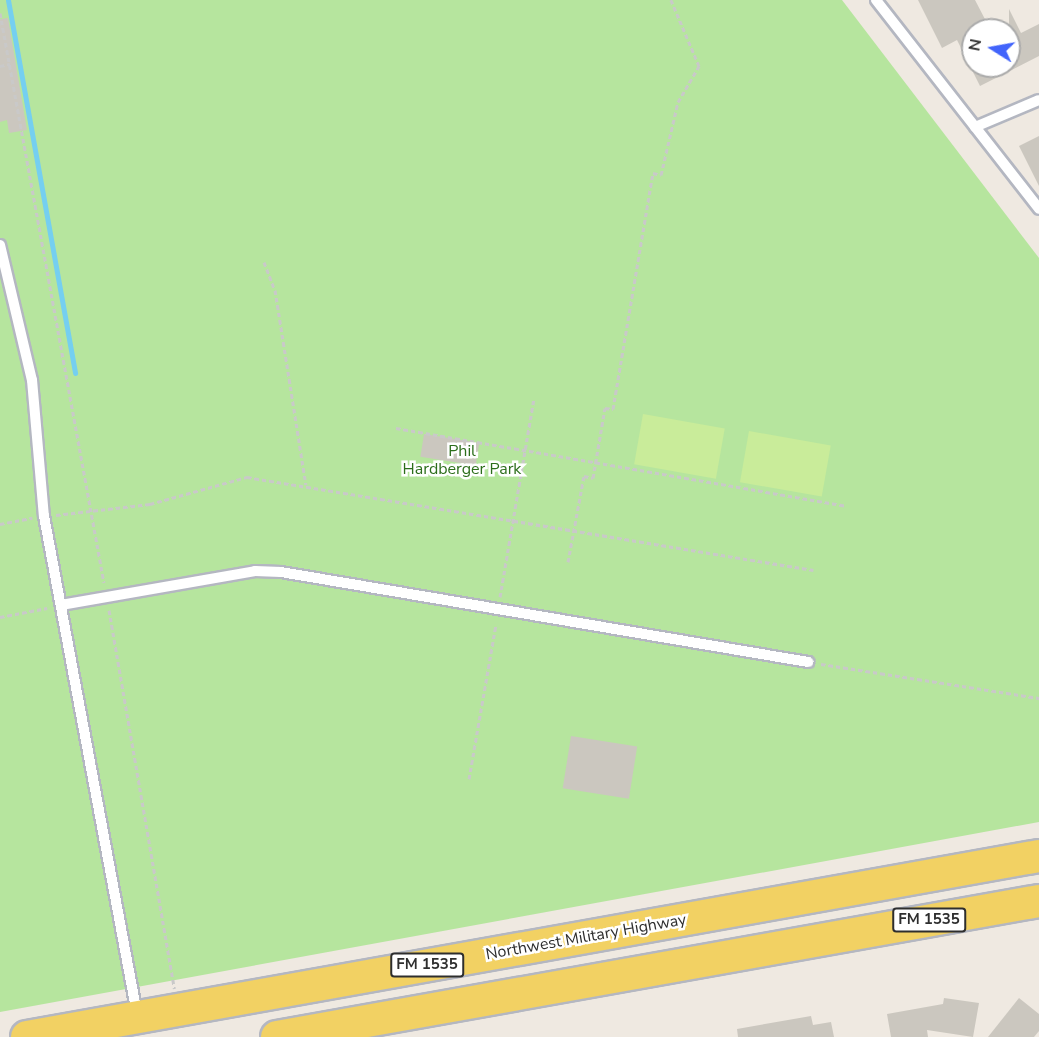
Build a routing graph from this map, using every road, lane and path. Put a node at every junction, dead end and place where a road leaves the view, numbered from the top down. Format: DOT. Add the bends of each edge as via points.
graph roads {
  1 [pos="671,0"];
  2 [pos="876,0"];
  3 [pos="0,13"];
  4 [pos="10,64"];
  5 [pos="0,66"];
  6 [pos="1039,100"];
  7 [pos="975,127"];
  8 [pos="1039,209"];
  9 [pos="0,245"];
  10 [pos="264,262"];
  11 [pos="534,399"];
  12 [pos="396,428"];
  13 [pos="525,450"];
  14 [pos="596,463"];
  15 [pos="306,484"];
  16 [pos="844,505"];
  17 [pos="90,509"];
  18 [pos="44,516"];
  19 [pos="513,519"];
  20 [pos="0,524"];
  21 [pos="574,529"];
  22 [pos="568,562"];
  23 [pos="813,570"];
  24 [pos="107,598"];
  25 [pos="61,605"];
  26 [pos="498,609"];
  27 [pos="0,616"];
  28 [pos="808,662"];
  29 [pos="1039,698"];
  30 [pos="469,779"];
  31 [pos="1039,856"];
  32 [pos="1039,901"];
  33 [pos="174,992"];
  34 [pos="137,1017"];
  35 [pos="27,1037"];
  36 [pos="277,1037"];
  1 -- 14 [label="path" via="699,66 678,102 661,175 652,173 613,410 605,408"];
  2 -- 7 [label="lane"];
  3 -- 4 [label="path"];
  4 -- 5 [label="path"];
  4 -- 17 [label="path"];
  6 -- 7 [label="lane"];
  7 -- 8 [label="lane"];
  9 -- 18 [label="lane" via="32,380"];
  10 -- 15 [label="path" via="275,290"];
  11 -- 13 [label="path"];
  12 -- 13 [label="path"];
  13 -- 14 [label="path"];
  13 -- 19 [label="path"];
  14 -- 16 [label="path"];
  14 -- 21 [label="path" via="593,478 584,476"];
  15 -- 17 [label="path" via="247,477 150,504"];
  15 -- 19 [label="path"];
  17 -- 18 [label="path"];
  17 -- 24 [label="path"];
  18 -- 20 [label="path"];
  18 -- 25 [label="lane"];
  19 -- 21 [label="path"];
  19 -- 26 [label="path"];
  21 -- 22 [label="path"];
  21 -- 23 [label="path"];
  24 -- 25 [label="lane"];
  24 -- 26 [label="lane" via="255,571"];
  24 -- 33 [label="path"];
  25 -- 27 [label="path"];
  25 -- 34 [label="lane"];
  26 -- 28 [label="lane"];
  26 -- 30 [label="path"];
  28 -- 29 [label="path"];
  31 -- 34 [label="main road, Northwest Military Highway / FM 1535"];
  32 -- 36 [label="main road, FM 1535"];
  34 -- 35 [label="main road, Northwest Military Highway / FM 1535"];
}
